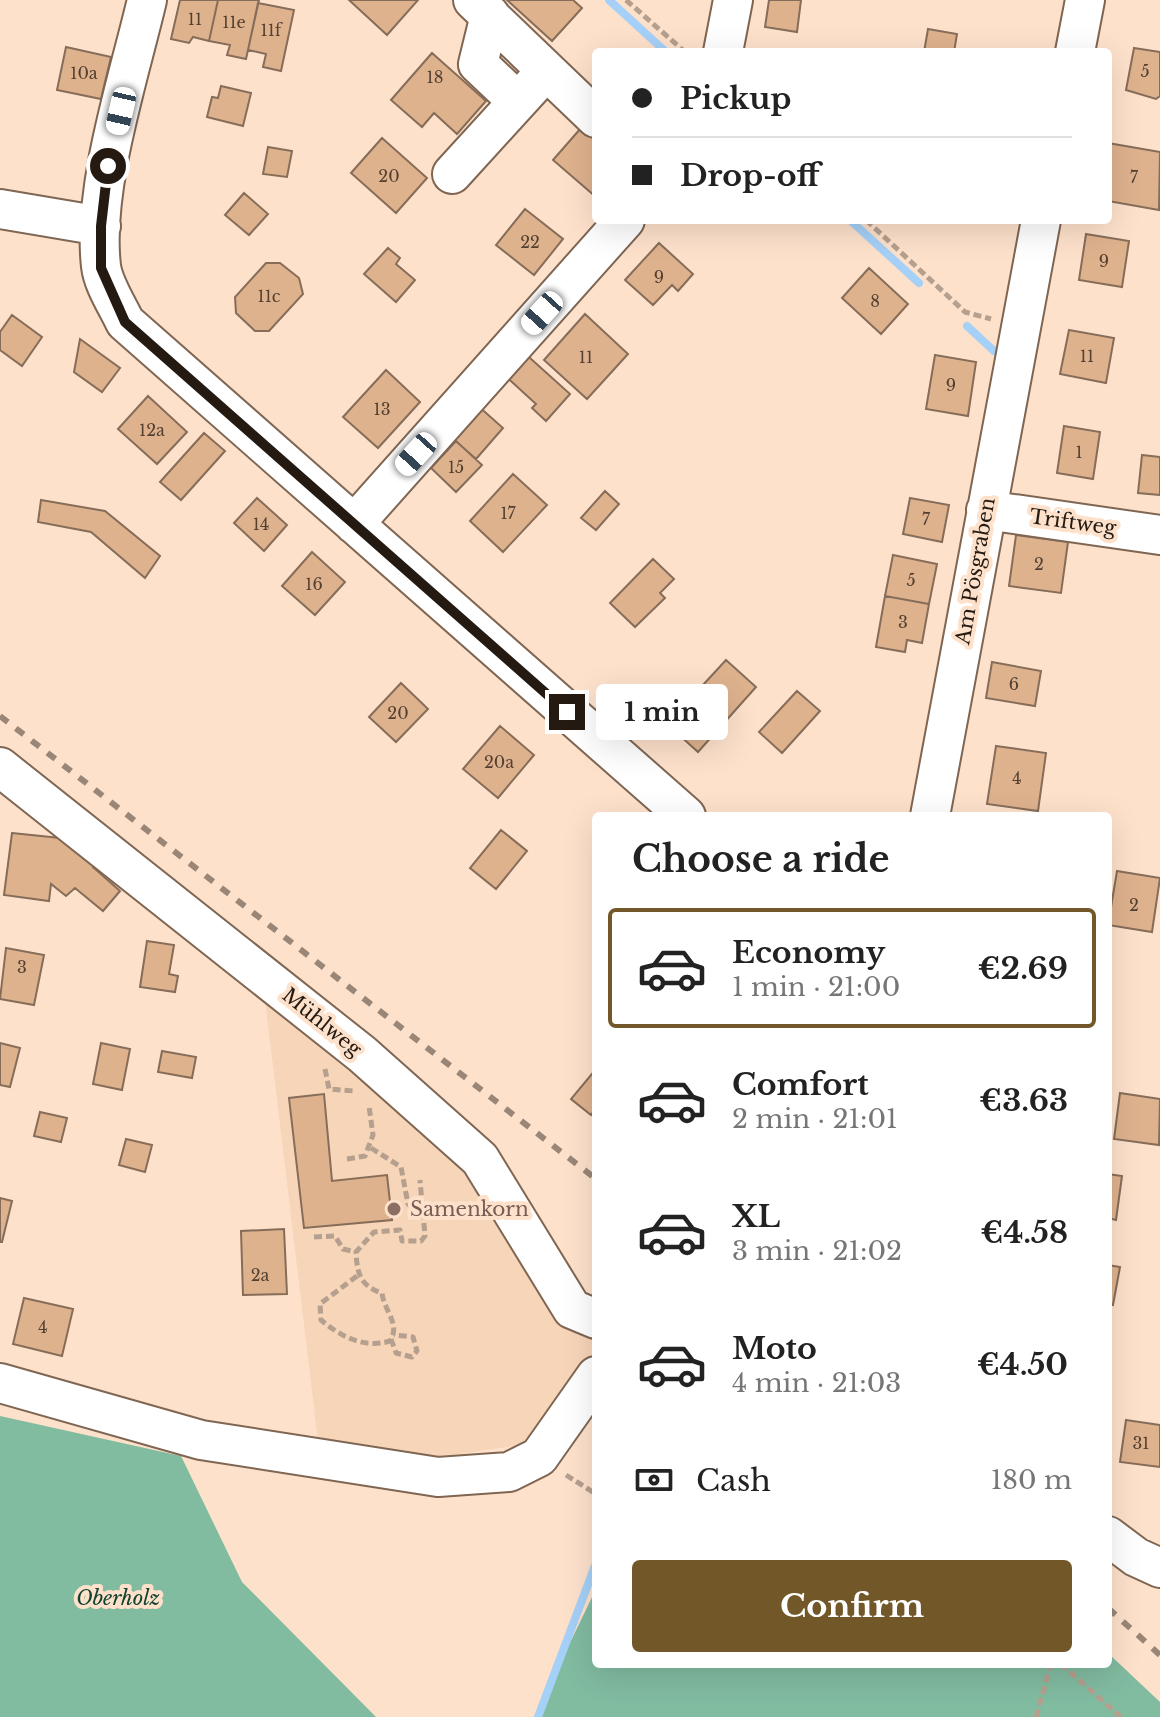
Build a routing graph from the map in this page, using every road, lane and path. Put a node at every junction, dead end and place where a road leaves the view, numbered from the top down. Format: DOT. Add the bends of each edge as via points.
graph roads {
  1 [pos="147,0"];
  2 [pos="626,0"];
  3 [pos="733,0"];
  4 [pos="1085,0"];
  5 [pos="482,8"];
  6 [pos="680,48"];
  7 [pos="724,48"];
  8 [pos="1076,48"];
  9 [pos="545,72"];
  10 [pos="516,100"];
  11 [pos="592,114"];
  12 [pos="452,174"];
  13 [pos="0,209"];
  14 [pos="621,224"];
  15 [pos="870,224"];
  16 [pos="1040,224"];
  17 [pos="101,226"];
  18 [pos="1017,344"];
  19 [pos="986,510"];
  20 [pos="354,524"];
  21 [pos="1160,535"];
  22 [pos="0,767"];
  23 [pos="681,812"];
  24 [pos="931,812"];
  25 [pos="325,1069"];
  26 [pos="359,1092"];
  27 [pos="365,1100"];
  28 [pos="371,1148"];
  29 [pos="347,1159"];
  30 [pos="420,1180"];
  31 [pos="423,1216"];
  32 [pos="314,1237"];
  33 [pos="356,1252"];
  34 [pos="357,1276"];
  35 [pos="592,1317"];
  36 [pos="393,1337"];
  37 [pos="592,1382"];
  38 [pos="0,1383"];
  39 [pos="1112,1538"];
  40 [pos="1160,1568"];
  41 [pos="1050,1668"];
  42 [pos="1066,1668"];
  43 [pos="1036,1717"];
  44 [pos="1121,1717"];
  1 -- 17 [label="street" via="108,166"];
  2 -- 6 [label="path"];
  3 -- 7 [label="street"];
  4 -- 8 [label="street"];
  5 -- 9 [label="street"];
  5 -- 10 [label="street" via="478,64"];
  9 -- 10 [label="street"];
  9 -- 11 [label="street"];
  10 -- 12 [label="street"];
  13 -- 17 [label="street"];
  14 -- 20 [label="street"];
  15 -- 18 [label="path" via="965,312"];
  16 -- 18 [label="street, Am Pösgraben"];
  17 -- 20 [label="street" via="101,268 125,322"];
  18 -- 19 [label="street, Am Pösgraben"];
  19 -- 21 [label="street, Triftweg"];
  19 -- 24 [label="street, Am Pösgraben"];
  20 -- 23 [label="street"];
  22 -- 35 [label="street, Mühlweg" via="362,1054 480,1159 572,1309"];
  25 -- 26 [label="path" via="329,1089"];
  27 -- 28 [label="path"];
  28 -- 29 [label="path" via="365,1156"];
  28 -- 31 [label="path" via="401,1167 408,1204"];
  30 -- 31 [label="path"];
  31 -- 33 [label="path" via="421,1241 402,1241 400,1230 374,1232"];
  32 -- 33 [label="path" via="335,1236 343,1249"];
  33 -- 34 [label="path"];
  34 -- 36 [label="path" via="382,1293 395,1326"];
  34 -- 36 [label="path" via="320,1304 321,1320 354,1341 380,1344"];
  36 -- 36 [label="path" via="413,1337 417,1351 412,1357 396,1353"];
  37 -- 38 [label="street" via="539,1457 509,1472 438,1477 201,1440"];
  39 -- 40 [label="street"];
  41 -- 43 [label="path"];
  42 -- 44 [label="path"];
}
